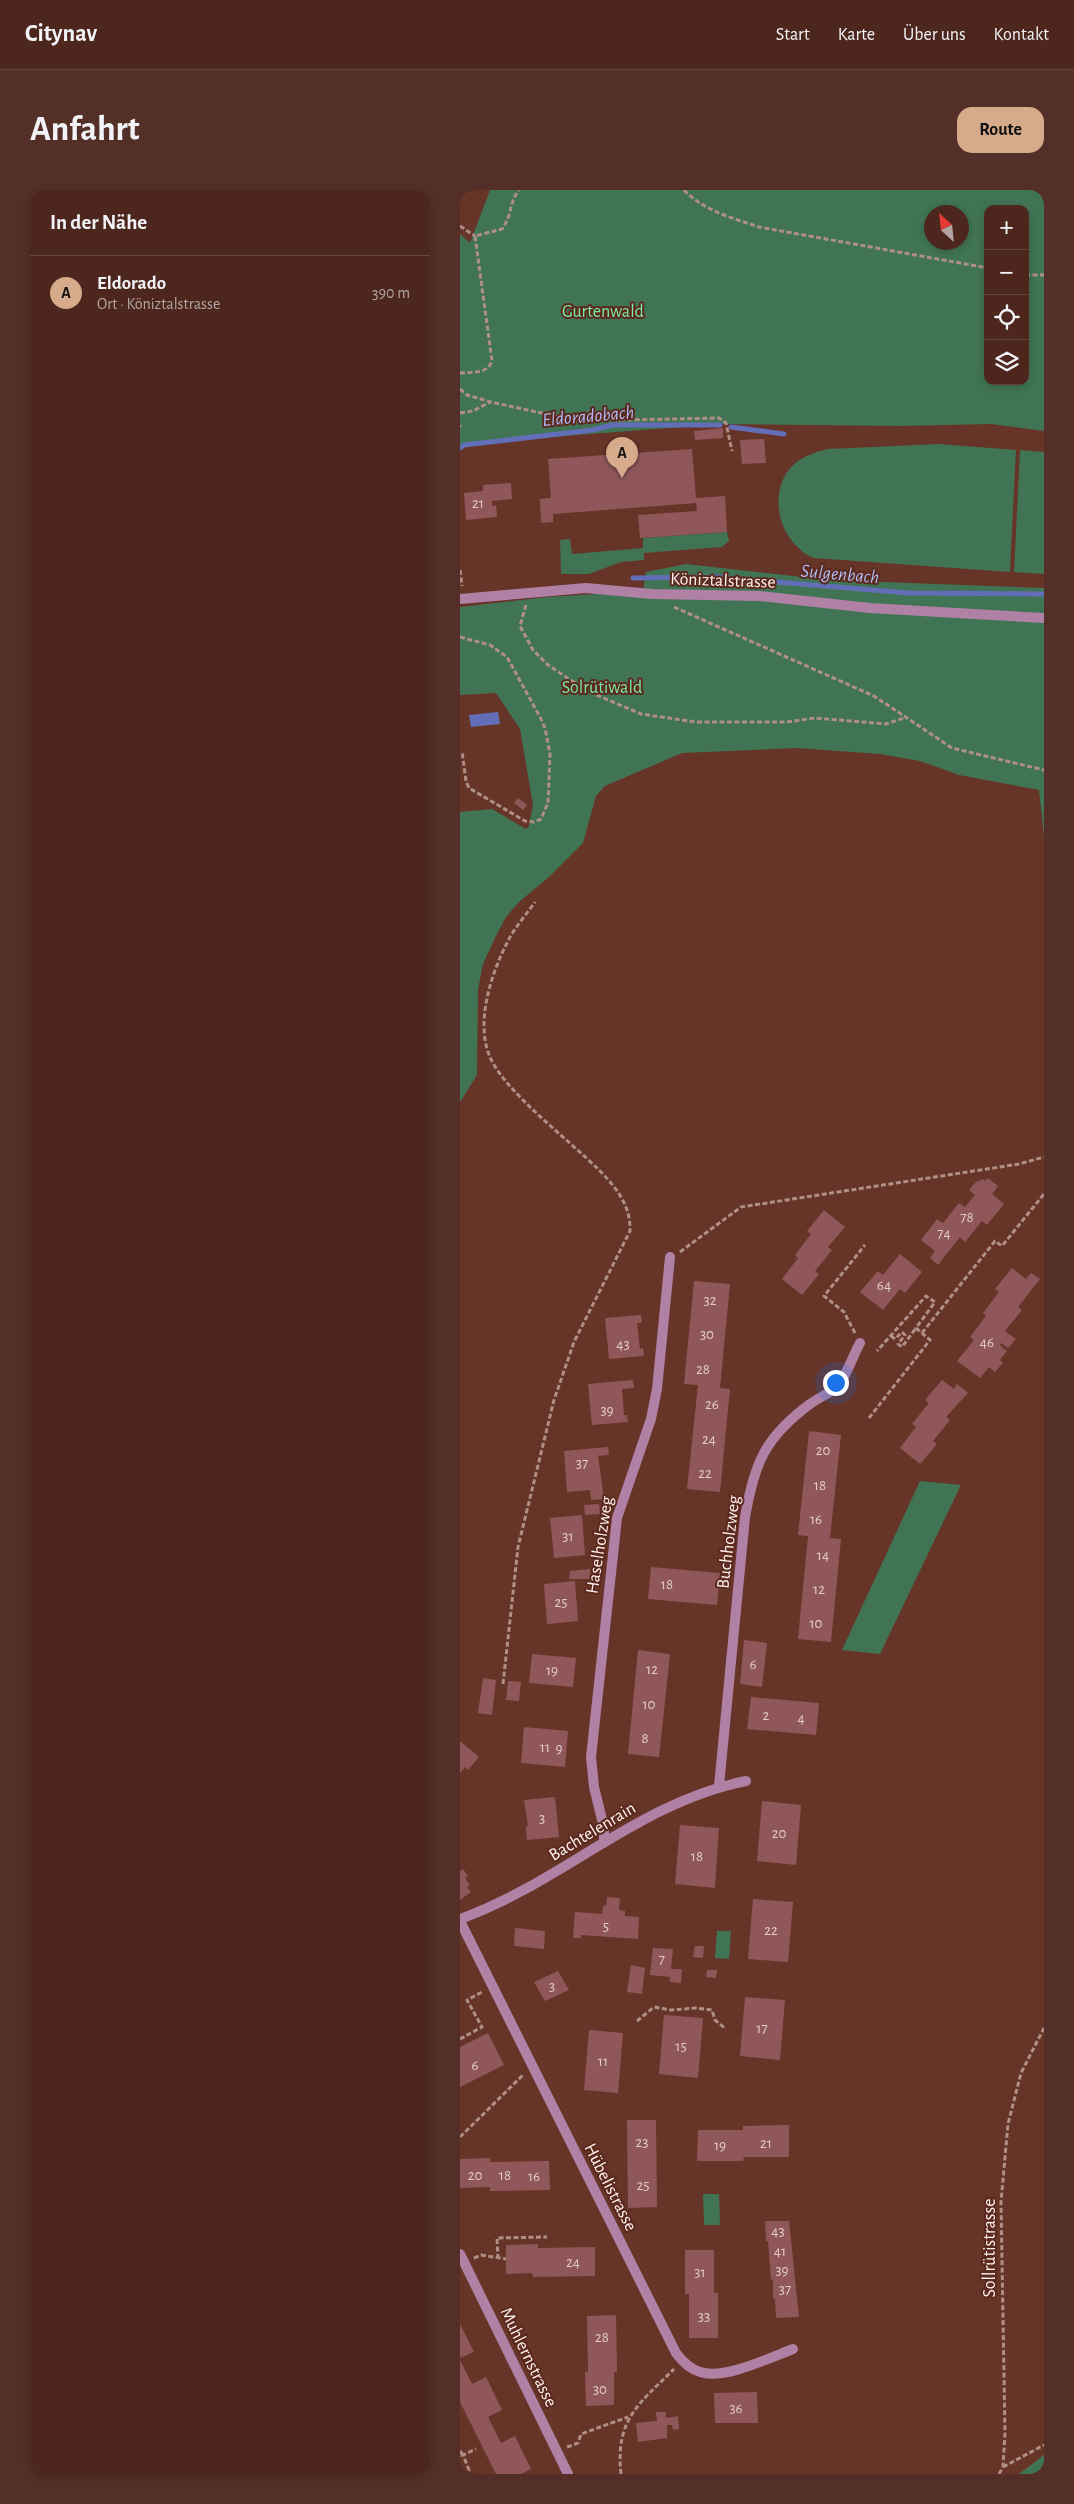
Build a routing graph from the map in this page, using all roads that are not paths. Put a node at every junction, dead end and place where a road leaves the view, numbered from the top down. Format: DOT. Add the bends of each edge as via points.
graph roads {
  1 [pos="462,599"];
  2 [pos="1044,618"];
  3 [pos="670,1257"];
  4 [pos="860,1343"];
  5 [pos="746,1781"];
  6 [pos="719,1786"];
  7 [pos="604,1843"];
  8 [pos="460,1920"];
  9 [pos="462,2258"];
  10 [pos="793,2350"];
  11 [pos="568,2474"];
  1 -- 2 [label="street, Köniztalstrasse" via="586,588 652,594 752,595 870,608"];
  3 -- 7 [label="street, Haselholzweg" via="658,1389 649,1427 622,1501 612,1547 591,1757"];
  4 -- 6 [label="street, Buchholzweg" via="838,1387 810,1403 777,1434 753,1477 745,1517"];
  5 -- 6 [label="street, Bachtelenrain"];
  6 -- 7 [label="street, Bachtelenrain" via="655,1811"];
  7 -- 8 [label="street, Bachtelenrain" via="537,1884"];
  8 -- 10 [label="street, Hübelistrasse" via="668,2341 682,2361 698,2372 714,2374"];
  9 -- 11 [label="street, Muhlernstrasse"];
}
